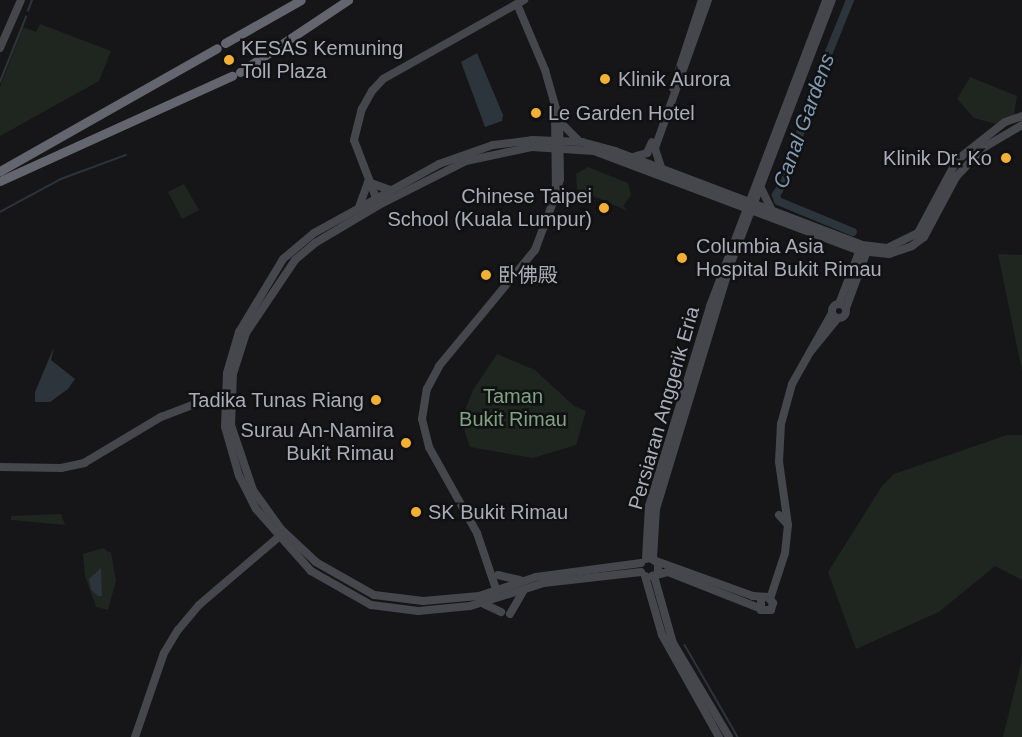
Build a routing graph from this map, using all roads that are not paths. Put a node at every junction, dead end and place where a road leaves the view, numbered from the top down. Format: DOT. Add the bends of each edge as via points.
graph roads {
  1 [pos="21,0"];
  2 [pos="301,0"];
  3 [pos="348,0"];
  4 [pos="702,0"];
  5 [pos="708,0"];
  6 [pos="826,0"];
  7 [pos="832,0"];
  8 [pos="520,2"];
  9 [pos="0,48"];
  10 [pos="687,66"];
  11 [pos="678,74"];
  12 [pos="1022,116"];
  13 [pos="556,119"];
  14 [pos="1022,124"];
  15 [pos="532,144"];
  16 [pos="556,144"];
  17 [pos="581,146"];
  18 [pos="632,157"];
  19 [pos="556,165"];
  20 [pos="662,168"];
  21 [pos="0,171"];
  22 [pos="0,181"];
  23 [pos="368,182"];
  24 [pos="703,184"];
  25 [pos="757,185"];
  26 [pos="390,190"];
  27 [pos="723,199"];
  28 [pos="377,202"];
  29 [pos="749,206"];
  30 [pos="358,208"];
  31 [pos="776,216"];
  32 [pos="743,229"];
  33 [pos="864,249"];
  34 [pos="724,265"];
  35 [pos="842,306"];
  36 [pos="835,316"];
  37 [pos="226,386"];
  38 [pos="228,402"];
  39 [pos="211,403"];
  40 [pos="225,418"];
  41 [pos="0,467"];
  42 [pos="242,475"];
  43 [pos="778,515"];
  44 [pos="788,525"];
  45 [pos="269,528"];
  46 [pos="281,529"];
  47 [pos="279,539"];
  48 [pos="266,552"];
  49 [pos="293,553"];
  50 [pos="649,567"];
  51 [pos="494,575"];
  52 [pos="527,583"];
  53 [pos="501,593"];
  54 [pos="766,598"];
  55 [pos="479,600"];
  56 [pos="759,608"];
  57 [pos="501,612"];
  58 [pos="510,614"];
  59 [pos="135,737"];
  60 [pos="719,737"];
  61 [pos="729,737"];
  1 -- 9 [label="main road"];
  2 -- 21 [label="highway"];
  3 -- 22 [label="highway" via="236,74"];
  4 -- 11 [label="main road"];
  5 -- 10 [label="main road"];
  6 -- 25 [label="main road, Persiaran Anggerik Eria"];
  7 -- 25 [label="main road, Persiaran Anggerik Eria"];
  8 -- 13 [label="main road" via="545,70"];
  8 -- 23 [label="main road" via="382,79 362,109 355,134 356,152"];
  10 -- 11 [label="main road"];
  10 -- 20 [label="main road" via="654,153"];
  11 -- 18 [label="main road" via="649,150"];
  12 -- 33 [label="main road" via="1005,122 957,160 918,233 899,245"];
  13 -- 15 [label="main road"];
  13 -- 16 [label="main road"];
  13 -- 17 [label="main road"];
  14 -- 33 [label="main road" via="983,148 956,177 924,237 900,251"];
  15 -- 16 [label="main road"];
  15 -- 19 [label="main road"];
  15 -- 26 [label="main road" via="465,153"];
  15 -- 28 [label="main road" via="466,161"];
  16 -- 17 [label="main road"];
  16 -- 19 [label="main road"];
  17 -- 18 [label="main road"];
  17 -- 19 [label="main road"];
  17 -- 27 [label="main road"];
  18 -- 20 [label="main road"];
  19 -- 51 [label="main road" via="557,190 535,250 440,366 424,400 422,419 429,447 477,533"];
  20 -- 24 [label="main road"];
  23 -- 26 [label="main road"];
  23 -- 28 [label="main road"];
  23 -- 30 [label="main road"];
  24 -- 25 [label="main road" via="738,194"];
  24 -- 29 [label="main road"];
  25 -- 29 [label="main road, Persiaran Anggerik Eria"];
  25 -- 31 [label="main road"];
  26 -- 28 [label="main road"];
  27 -- 29 [label="main road"];
  27 -- 34 [label="main road" via="737,218"];
  28 -- 30 [label="main road"];
  28 -- 38 [label="main road" via="315,243 290,266 246,333"];
  29 -- 31 [label="main road"];
  29 -- 32 [label="main road, Persiaran Anggerik Eria"];
  29 -- 34 [label="main road, Persiaran Anggerik Eria"];
  30 -- 37 [label="main road" via="314,233 283,259 239,332"];
  31 -- 32 [label="main road" via="759,219"];
  31 -- 33 [label="main road"];
  32 -- 50 [label="main road, Persiaran Anggerik Eria" via="665,474"];
  33 -- 35 [label="main road"];
  34 -- 50 [label="main road, Persiaran Anggerik Eria" via="650,506"];
  35 -- 36 [label="main road"];
  35 -- 36 [label="main road" via="845,315"];
  36 -- 44 [label="main road" via="792,384 781,424 779,462"];
  37 -- 38 [label="main road"];
  37 -- 39 [label="main road"];
  38 -- 39 [label="main road"];
  38 -- 40 [label="main road"];
  38 -- 42 [label="main road"];
  39 -- 40 [label="main road"];
  39 -- 41 [label="main road" via="161,417 84,463 61,468"];
  40 -- 42 [label="main road" via="227,439"];
  42 -- 45 [label="main road"];
  42 -- 46 [label="main road"];
  43 -- 44 [label="main road"];
  44 -- 54 [label="main road" via="776,583"];
  45 -- 47 [label="main road"];
  45 -- 48 [label="main road" via="271,540"];
  46 -- 47 [label="main road"];
  46 -- 55 [label="main road" via="338,578 374,595 423,601"];
  47 -- 48 [label="main road"];
  47 -- 49 [label="main road"];
  48 -- 49 [label="main road" via="280,548"];
  48 -- 59 [label="main road" via="199,605 178,630 164,653"];
  49 -- 55 [label="main road" via="334,587 382,608 418,611"];
  50 -- 52 [label="main road"];
  50 -- 54 [label="main road"];
  50 -- 56 [label="main road"];
  50 -- 60 [label="main road, Persiaran Anggerik Eria" via="662,635"];
  50 -- 61 [label="main road, Persiaran Anggerik Eria" via="673,643"];
  51 -- 52 [label="main road"];
  51 -- 53 [label="main road"];
  51 -- 55 [label="main road"];
  52 -- 53 [label="main road"];
  52 -- 58 [label="main road"];
  53 -- 55 [label="main road"];
  54 -- 56 [label="main road"];
  54 -- 56 [label="main road" via="771,610"];
  55 -- 57 [label="main road"];
}
